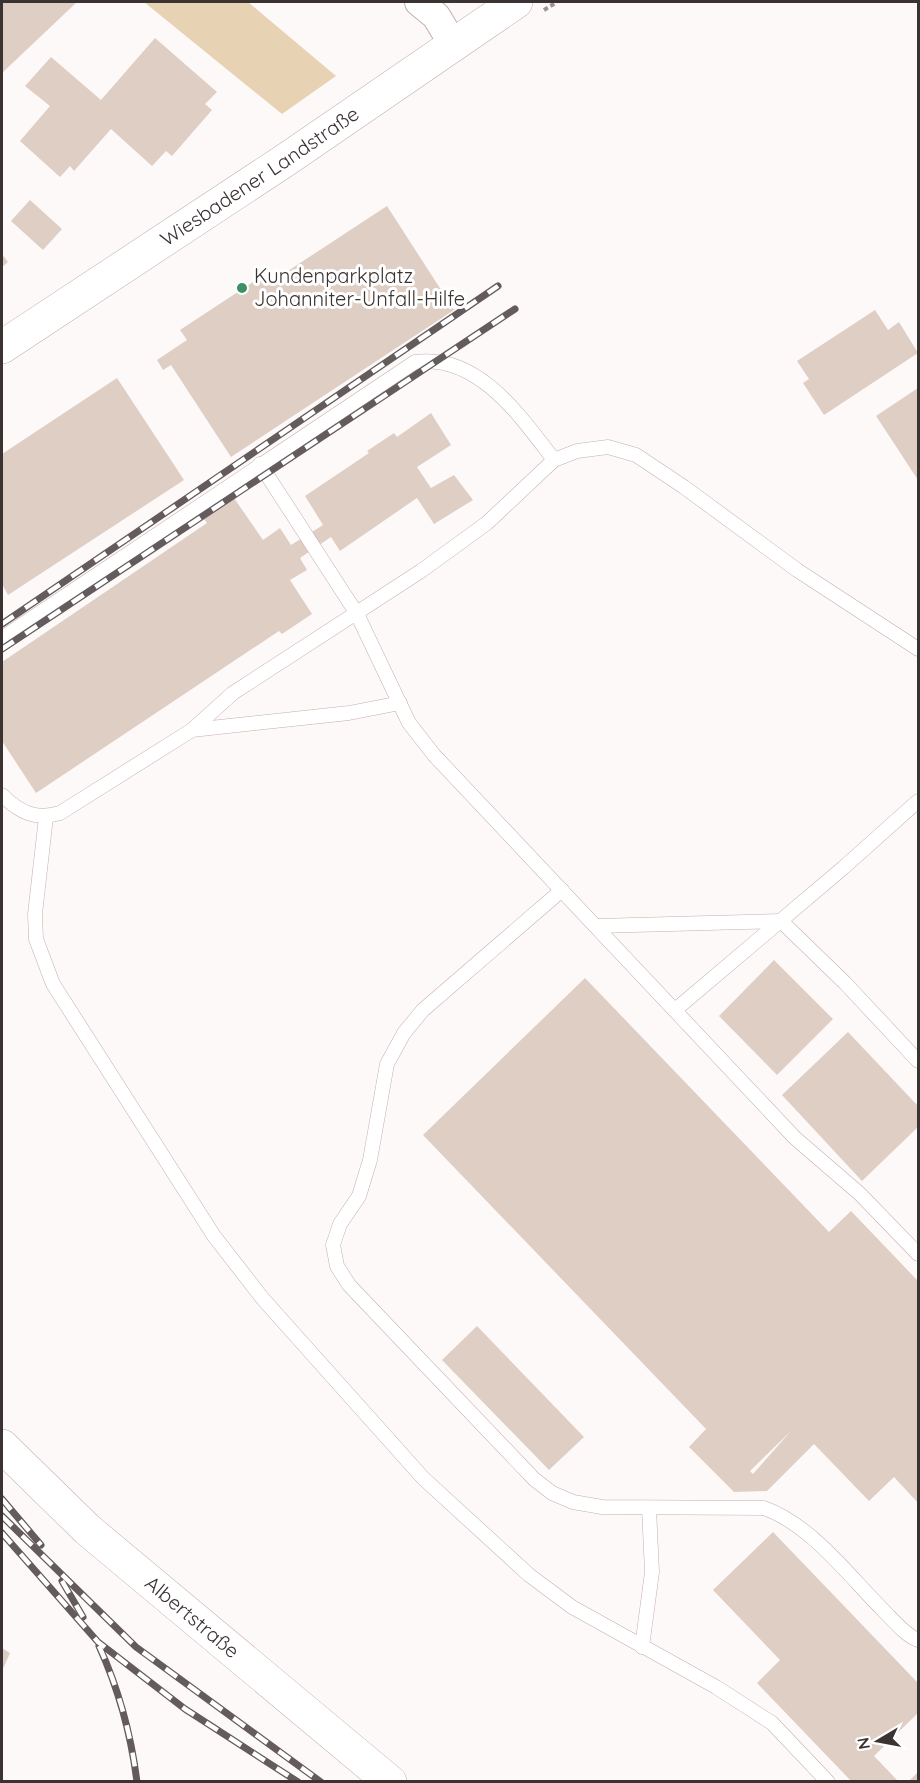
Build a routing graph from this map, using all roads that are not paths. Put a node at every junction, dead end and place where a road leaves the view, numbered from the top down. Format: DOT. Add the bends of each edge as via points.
graph roads {
  1 [pos="419,2"];
  2 [pos="516,2"];
  3 [pos="453,44"];
  4 [pos="2,347"];
  5 [pos="554,460"];
  6 [pos="260,464"];
  7 [pos="357,614"];
  8 [pos="2,638"];
  9 [pos="918,649"];
  10 [pos="400,703"];
  11 [pos="192,730"];
  12 [pos="2,795"];
  13 [pos="918,801"];
  14 [pos="46,817"];
  15 [pos="562,890"];
  16 [pos="781,921"];
  17 [pos="596,926"];
  18 [pos="675,1010"];
  19 [pos="918,1061"];
  20 [pos="918,1254"];
  21 [pos="2,1446"];
  22 [pos="649,1508"];
  23 [pos="918,1640"];
  24 [pos="642,1647"];
  25 [pos="390,1782"];
  26 [pos="828,1782"];
  1 -- 3 [label="street" via="436,16"];
  2 -- 3 [label="main road, Wiesbadener Landstraße"];
  3 -- 4 [label="main road, Wiesbadener Landstraße"];
  5 -- 6 [label="lane" via="519,415 494,391 470,373 429,360 403,368"];
  5 -- 7 [label="lane" via="488,524"];
  5 -- 9 [label="lane" via="577,451 608,447 636,455 797,570"];
  6 -- 7 [label="lane"];
  6 -- 8 [label="lane"];
  7 -- 10 [label="lane"];
  7 -- 11 [label="lane" via="233,693"];
  10 -- 11 [label="lane" via="349,713"];
  10 -- 15 [label="lane" via="409,723 434,755"];
  11 -- 14 [label="lane" via="60,813"];
  12 -- 14 [label="lane" via="29,815"];
  13 -- 16 [label="lane"];
  14 -- 24 [label="lane" via="35,931 53,984 213,1236 263,1299 423,1478 528,1575 572,1607"];
  15 -- 17 [label="lane"];
  15 -- 22 [label="lane" via="423,1010 404,1033 387,1064 370,1160 359,1196 340,1224 333,1245 337,1266 349,1285 534,1479 573,1503"];
  16 -- 17 [label="lane"];
  16 -- 18 [label="lane"];
  16 -- 19 [label="lane"];
  17 -- 18 [label="lane"];
  18 -- 20 [label="lane" via="795,1138 860,1194"];
  21 -- 25 [label="main road, Albertstraße" via="88,1530"];
  22 -- 23 [label="lane" via="764,1508 783,1515"];
  22 -- 24 [label="lane" via="652,1572"];
  24 -- 26 [label="lane" via="772,1723"];
}
